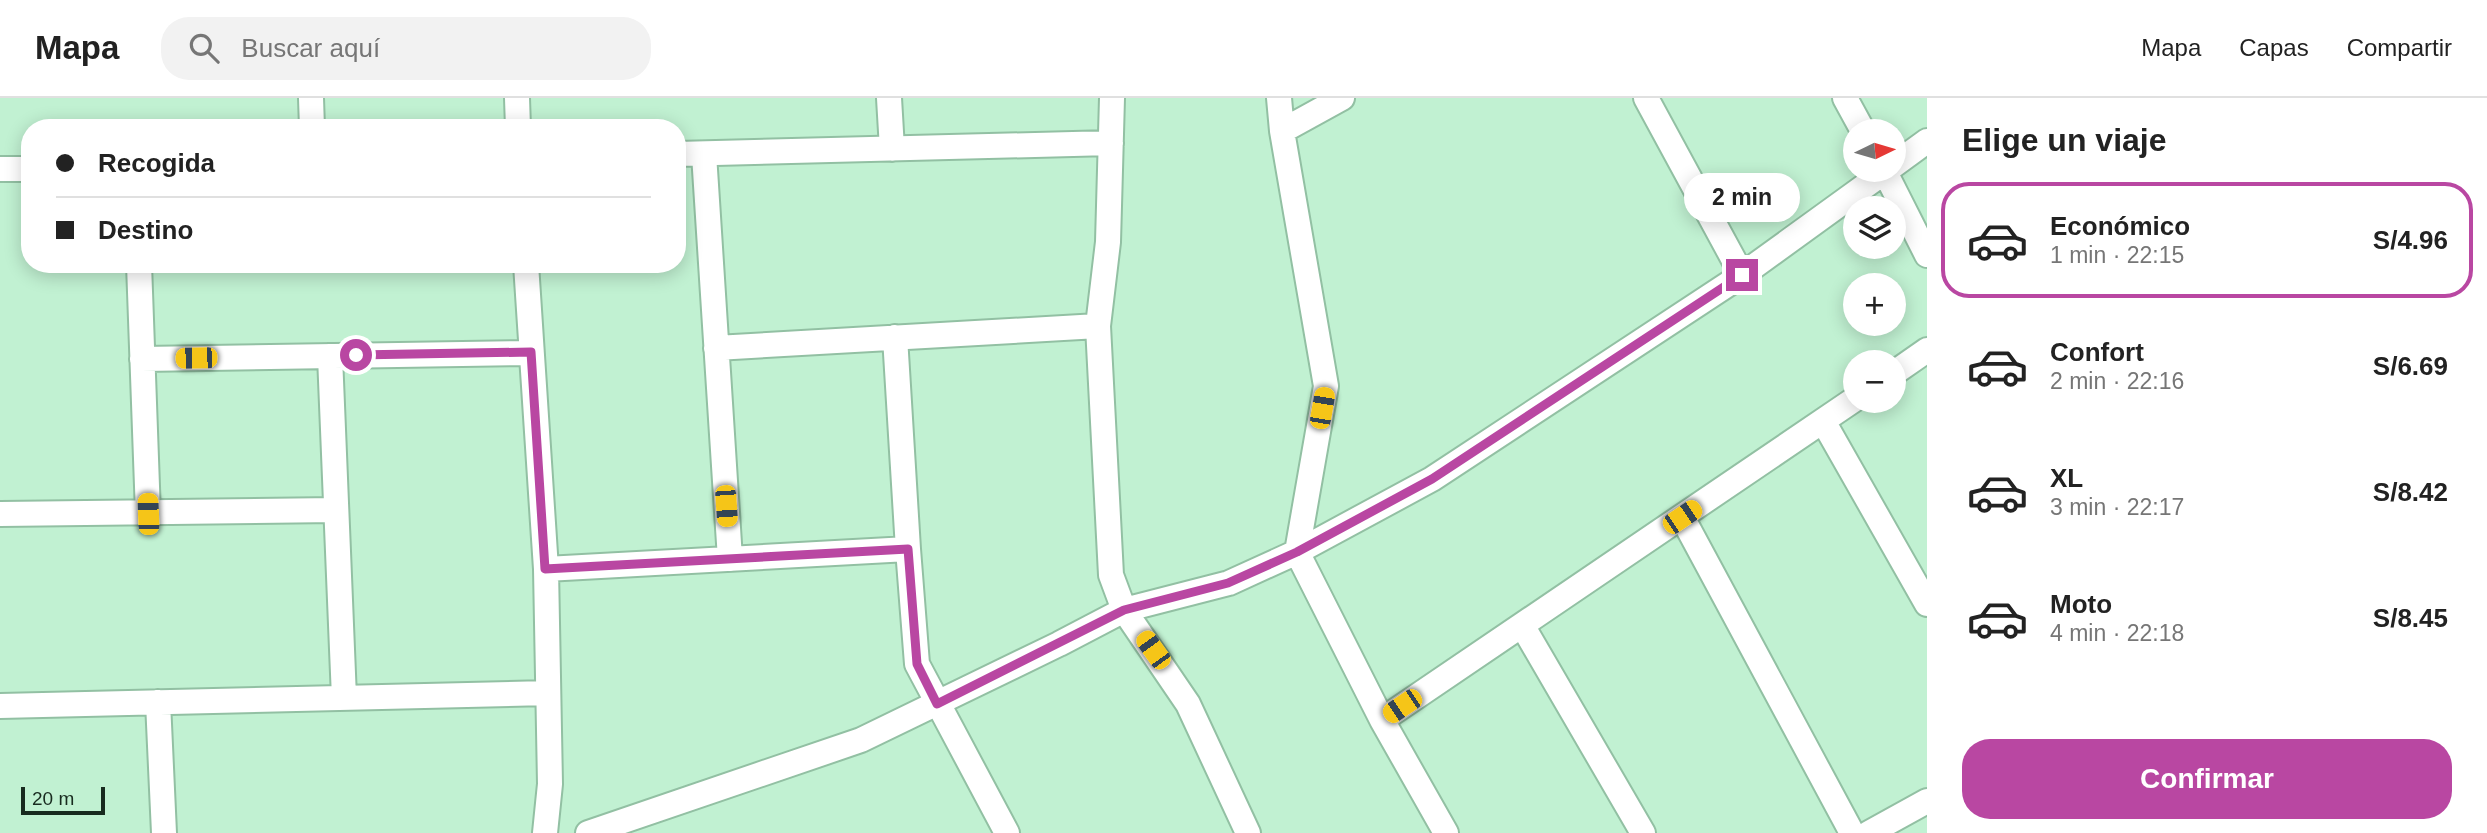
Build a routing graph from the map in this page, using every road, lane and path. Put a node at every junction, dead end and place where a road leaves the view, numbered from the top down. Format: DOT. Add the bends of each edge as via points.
graph roads {
  1 [pos="311,98"];
  2 [pos="517,98"];
  3 [pos="889,98"];
  4 [pos="1112,98"];
  5 [pos="1279,98"];
  6 [pos="1342,98"];
  7 [pos="1646,98"];
  8 [pos="1845,98"];
  9 [pos="312,119"];
  10 [pos="518,119"];
  11 [pos="1856,119"];
  12 [pos="1282,131"];
  13 [pos="1927,141"];
  14 [pos="1111,143"];
  15 [pos="892,149"];
  16 [pos="686,154"];
  17 [pos="704,154"];
  18 [pos="1906,156"];
  19 [pos="0,169"];
  20 [pos="21,169"];
  21 [pos="1869,182"];
  22 [pos="1893,182"];
  23 [pos="1927,255"];
  24 [pos="139,273"];
  25 [pos="527,273"];
  26 [pos="1742,275"];
  27 [pos="1098,326"];
  28 [pos="895,337"];
  29 [pos="716,348"];
  30 [pos="1927,350"];
  31 [pos="531,352"];
  32 [pos="330,356"];
  33 [pos="142,359"];
  34 [pos="1906,365"];
  35 [pos="1843,407"];
  36 [pos="1823,421"];
  37 [pos="336,510"];
  38 [pos="0,514"];
  39 [pos="148,514"];
  40 [pos="1682,517"];
  41 [pos="908,549"];
  42 [pos="1297,552"];
  43 [pos="730,559"];
  44 [pos="545,569"];
  45 [pos="1927,604"];
  46 [pos="1124,610"];
  47 [pos="1522,625"];
  48 [pos="548,693"];
  49 [pos="344,698"];
  50 [pos="158,702"];
  51 [pos="937,704"];
  52 [pos="0,706"];
  53 [pos="1382,720"];
  54 [pos="1927,801"];
  55 [pos="163,833"];
  56 [pos="545,833"];
  57 [pos="588,833"];
  58 [pos="1007,833"];
  59 [pos="1248,833"];
  60 [pos="1446,833"];
  61 [pos="1643,833"];
  62 [pos="1852,833"];
  63 [pos="1869,833"];
  1 -- 9 [label="street"];
  2 -- 10 [label="street"];
  3 -- 15 [label="street"];
  4 -- 14 [label="street"];
  5 -- 12 [label="street"];
  6 -- 12 [label="street"];
  7 -- 26 [label="street"];
  8 -- 11 [label="street"];
  12 -- 42 [label="street" via="1326,386"];
  13 -- 18 [label="street"];
  14 -- 15 [label="street"];
  14 -- 27 [label="street" via="1108,242"];
  15 -- 17 [label="street"];
  16 -- 17 [label="street"];
  17 -- 29 [label="street"];
  19 -- 20 [label="street"];
  21 -- 26 [label="street"];
  22 -- 23 [label="street"];
  24 -- 33 [label="street"];
  25 -- 31 [label="street"];
  26 -- 42 [label="street" via="1432,479"];
  27 -- 28 [label="street"];
  27 -- 46 [label="street" via="1111,575"];
  28 -- 29 [label="street"];
  28 -- 41 [label="street"];
  29 -- 43 [label="street"];
  30 -- 34 [label="street"];
  31 -- 32 [label="street"];
  31 -- 44 [label="street"];
  32 -- 33 [label="street"];
  32 -- 37 [label="street"];
  33 -- 39 [label="street"];
  35 -- 36 [label="street"];
  36 -- 40 [label="street"];
  36 -- 45 [label="street"];
  37 -- 39 [label="street"];
  37 -- 49 [label="street"];
  38 -- 39 [label="street"];
  40 -- 47 [label="street"];
  40 -- 62 [label="street"];
  41 -- 43 [label="street"];
  41 -- 51 [label="street" via="917,664"];
  42 -- 46 [label="street" via="1228,583"];
  42 -- 53 [label="street"];
  43 -- 44 [label="street"];
  44 -- 48 [label="street"];
  46 -- 51 [label="street"];
  46 -- 59 [label="street" via="1188,704"];
  47 -- 53 [label="street"];
  47 -- 61 [label="street"];
  48 -- 49 [label="street"];
  48 -- 56 [label="street" via="550,784"];
  49 -- 50 [label="street"];
  50 -- 52 [label="street"];
  50 -- 55 [label="street"];
  51 -- 57 [label="street" via="861,740"];
  51 -- 58 [label="street"];
  53 -- 60 [label="street"];
  54 -- 63 [label="street"];
}
